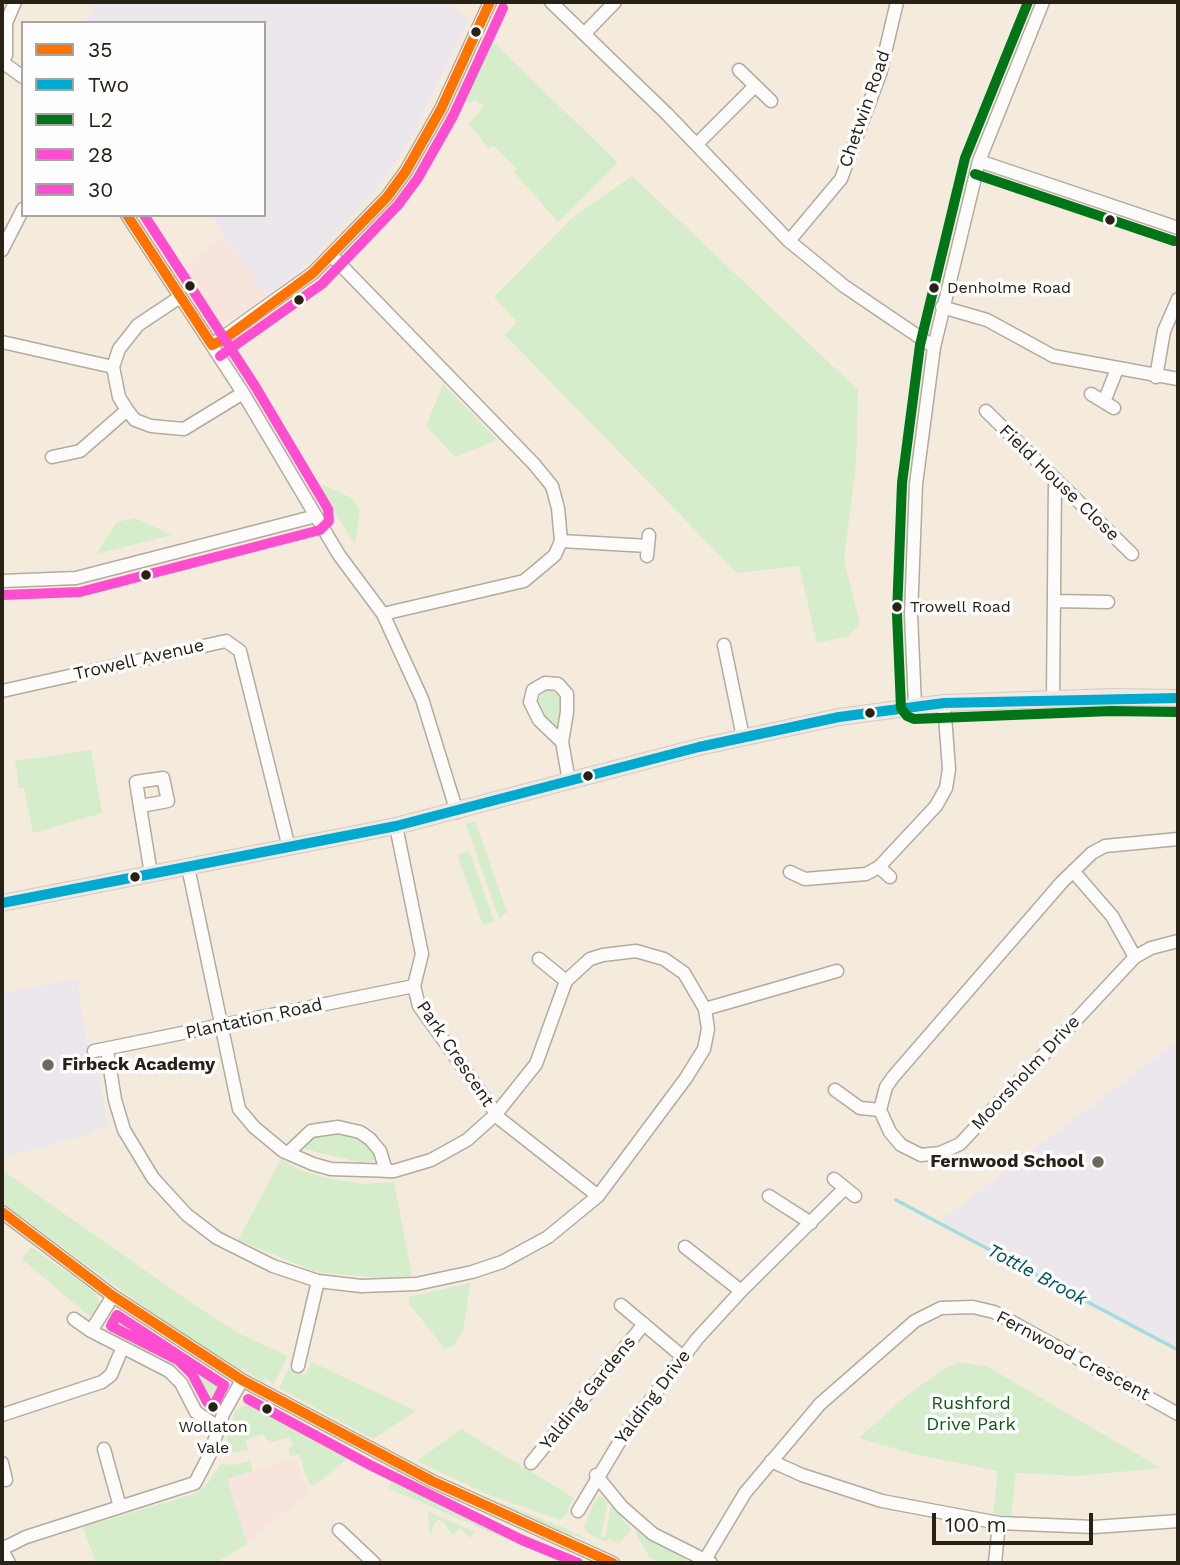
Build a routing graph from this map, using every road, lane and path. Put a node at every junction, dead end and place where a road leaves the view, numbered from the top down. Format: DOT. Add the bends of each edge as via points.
graph roads {
  1 [pos="15,2"];
  2 [pos="490,2"];
  3 [pos="551,2"];
  4 [pos="615,2"];
  5 [pos="897,2"];
  6 [pos="1039,3"];
  7 [pos="585,33"];
  8 [pos="2,62"];
  9 [pos="739,70"];
  10 [pos="21,76"];
  11 [pos="755,86"];
  12 [pos="771,101"];
  13 [pos="697,144"];
  14 [pos="979,161"];
  15 [pos="21,213"];
  16 [pos="128,217"];
  17 [pos="1178,228"];
  18 [pos="789,241"];
  19 [pos="2,250"];
  20 [pos="331,255"];
  21 [pos="1176,293"];
  22 [pos="180,297"];
  23 [pos="942,307"];
  24 [pos="2,342"];
  25 [pos="212,345"];
  26 [pos="934,346"];
  27 [pos="113,367"];
  28 [pos="1117,369"];
  29 [pos="1156,377"];
  30 [pos="1178,379"];
  31 [pos="243,393"];
  32 [pos="1091,394"];
  33 [pos="127,410"];
  34 [pos="986,411"];
  35 [pos="52,457"];
  36 [pos="1055,482"];
  37 [pos="316,516"];
  38 [pos="561,541"];
  39 [pos="648,546"];
  40 [pos="1132,554"];
  41 [pos="2,581"];
  42 [pos="1054,601"];
  43 [pos="1108,602"];
  44 [pos="383,614"];
  45 [pos="724,645"];
  46 [pos="2,691"];
  47 [pos="1177,698"];
  48 [pos="1053,699"];
  49 [pos="944,703"];
  50 [pos="915,705"];
  51 [pos="743,737"];
  52 [pos="562,742"];
  53 [pos="569,781"];
  54 [pos="141,806"];
  55 [pos="457,812"];
  56 [pos="396,826"];
  57 [pos="1178,839"];
  58 [pos="289,848"];
  59 [pos="879,866"];
  60 [pos="188,867"];
  61 [pos="1073,871"];
  62 [pos="790,872"];
  63 [pos="151,874"];
  64 [pos="890,877"];
  65 [pos="2,903"];
  66 [pos="1178,941"];
  67 [pos="1135,957"];
  68 [pos="539,958"];
  69 [pos="837,971"];
  70 [pos="566,981"];
  71 [pos="414,986"];
  72 [pos="705,1009"];
  73 [pos="221,1026"];
  74 [pos="835,1090"];
  75 [pos="880,1110"];
  76 [pos="496,1114"];
  77 [pos="288,1153"];
  78 [pos="386,1171"];
  79 [pos="834,1179"];
  80 [pos="598,1196"];
  81 [pos="769,1196"];
  82 [pos="2,1212"];
  83 [pos="811,1223"];
  84 [pos="685,1247"];
  85 [pos="318,1281"];
  86 [pos="741,1291"];
  87 [pos="113,1296"];
  88 [pos="621,1305"];
  89 [pos="74,1318"];
  90 [pos="644,1324"];
  91 [pos="91,1331"];
  92 [pos="122,1349"];
  93 [pos="683,1357"];
  94 [pos="298,1366"];
  95 [pos="242,1380"];
  96 [pos="1178,1414"];
  97 [pos="2,1415"];
  98 [pos="219,1427"];
  99 [pos="121,1457"];
  100 [pos="771,1461"];
  101 [pos="531,1463"];
  102 [pos="6,1464"];
  103 [pos="596,1475"];
  104 [pos="6,1480"];
  105 [pos="120,1507"];
  106 [pos="578,1511"];
  107 [pos="1178,1521"];
  108 [pos="999,1523"];
  109 [pos="340,1530"];
  110 [pos="2,1550"];
  111 [pos="706,1562"];
  112 [pos="9,1563"];
  113 [pos="374,1563"];
  114 [pos="613,1563"];
  115 [pos="995,1563"];
  1 -- 8 [label="street" via="6,23"];
  2 -- 20 [label="street" via="441,109 406,171"];
  3 -- 7 [label="street"];
  4 -- 7 [label="street"];
  5 -- 18 [label="street, Chetwin Road" via="869,108 841,179"];
  6 -- 14 [label="street"];
  7 -- 13 [label="street"];
  8 -- 10 [label="street"];
  9 -- 11 [label="street"];
  11 -- 12 [label="street"];
  11 -- 13 [label="street"];
  13 -- 18 [label="street"];
  14 -- 17 [label="street"];
  14 -- 23 [label="street"];
  15 -- 19 [label="street"];
  16 -- 22 [label="street"];
  18 -- 26 [label="street" via="844,286"];
  20 -- 25 [label="street"];
  20 -- 38 [label="street" via="552,486"];
  21 -- 29 [label="street"];
  22 -- 25 [label="street"];
  22 -- 27 [label="street" via="138,325 119,349"];
  23 -- 26 [label="street"];
  23 -- 28 [label="street" via="987,320 1053,356"];
  24 -- 27 [label="street"];
  25 -- 31 [label="street"];
  26 -- 50 [label="street" via="916,484 911,615"];
  27 -- 33 [label="street" via="119,397"];
  28 -- 29 [label="street"];
  28 -- 32 [label="street" via="1109,405"];
  29 -- 30 [label="street"];
  31 -- 33 [label="street" via="184,429 151,426 135,420"];
  31 -- 37 [label="street"];
  33 -- 35 [label="street" via="80,451"];
  34 -- 36 [label="street, Field House Close"];
  36 -- 40 [label="street, Field House Close"];
  36 -- 42 [label="street"];
  37 -- 41 [label="street" via="76,578"];
  37 -- 44 [label="street"];
  38 -- 39 [label="street"];
  38 -- 44 [label="street" via="555,555 524,581"];
  42 -- 43 [label="street"];
  42 -- 48 [label="street"];
  44 -- 55 [label="street" via="422,699"];
  45 -- 51 [label="street"];
  46 -- 58 [label="street, Trowell Avenue" via="226,641 240,651"];
  47 -- 48 [label="main road"];
  48 -- 49 [label="main road"];
  49 -- 50 [label="main road"];
  49 -- 59 [label="street" via="946,788 936,806"];
  50 -- 51 [label="main road"];
  51 -- 53 [label="main road"];
  52 -- 53 [label="street"];
  53 -- 55 [label="main road"];
  54 -- 63 [label="street"];
  55 -- 56 [label="main road"];
  56 -- 58 [label="main road"];
  56 -- 71 [label="street, Park Crescent" via="422,954"];
  57 -- 61 [label="street" via="1105,846"];
  58 -- 60 [label="main road"];
  59 -- 62 [label="street" via="857,876 818,873 805,879"];
  59 -- 64 [label="street"];
  60 -- 63 [label="main road"];
  60 -- 73 [label="street"];
  61 -- 67 [label="street" via="1098,898"];
  61 -- 75 [label="street" via="893,1077"];
  63 -- 65 [label="main road"];
  66 -- 67 [label="street, Moorsholm Drive"];
  67 -- 75 [label="street, Moorsholm Drive" via="954,1147 932,1154 910,1151 894,1139"];
  68 -- 70 [label="street"];
  69 -- 72 [label="street" via="824,980"];
  70 -- 72 [label="street" via="590,959 636,951 664,959 684,973"];
  70 -- 76 [label="street" via="541,1054"];
  71 -- 73 [label="street, Plantation Road"];
  71 -- 76 [label="street, Park Crescent" via="426,1017"];
  72 -- 80 [label="street" via="706,1038 698,1060"];
  73 -- 77 [label="street" via="239,1109"];
  73 -- 85 [label="street, Plantation Road" via="100,1050 124,1130 175,1204 232,1247"];
  74 -- 75 [label="street" via="859,1108"];
  76 -- 78 [label="street" via="480,1131 445,1154"];
  76 -- 80 [label="street, Park Crescent"];
  77 -- 78 [label="street" via="331,1169"];
  77 -- 78 [label="street" via="311,1131 338,1127 370,1139 380,1151"];
  79 -- 83 [label="street, Yalding Drive" via="850,1192"];
  80 -- 85 [label="street" via="530,1248 472,1272 403,1285"];
  81 -- 83 [label="street"];
  82 -- 87 [label="street"];
  83 -- 86 [label="street, Yalding Drive"];
  84 -- 86 [label="street"];
  85 -- 94 [label="street"];
  86 -- 93 [label="street, Yalding Drive"];
  87 -- 91 [label="street"];
  87 -- 95 [label="street"];
  88 -- 90 [label="street, Yalding Gardens"];
  89 -- 91 [label="street"];
  90 -- 93 [label="street, Yalding Gardens"];
  90 -- 101 [label="street, Yalding Gardens"];
  91 -- 92 [label="street"];
  92 -- 97 [label="street" via="111,1375 102,1382"];
  92 -- 98 [label="street" via="169,1371 181,1383 193,1408"];
  93 -- 103 [label="street, Yalding Drive"];
  95 -- 98 [label="street"];
  95 -- 114 [label="street" via="432,1481"];
  96 -- 100 [label="street, Fernwood Crescent" via="1008,1319 973,1307 952,1307 915,1321 858,1369 820,1404"];
  98 -- 105 [label="street" via="195,1483"];
  99 -- 105 [label="street" via="105,1455"];
  100 -- 108 [label="street" via="882,1501"];
  100 -- 111 [label="street, Fernwood Crescent" via="733,1510"];
  102 -- 104 [label="street"];
  103 -- 106 [label="street, Yalding Drive"];
  103 -- 111 [label="street" via="622,1507 653,1534"];
  105 -- 110 [label="street" via="26,1537"];
  107 -- 108 [label="street" via="1094,1527"];
  108 -- 115 [label="street"];
  109 -- 113 [label="street"];
  110 -- 112 [label="street"];
}
